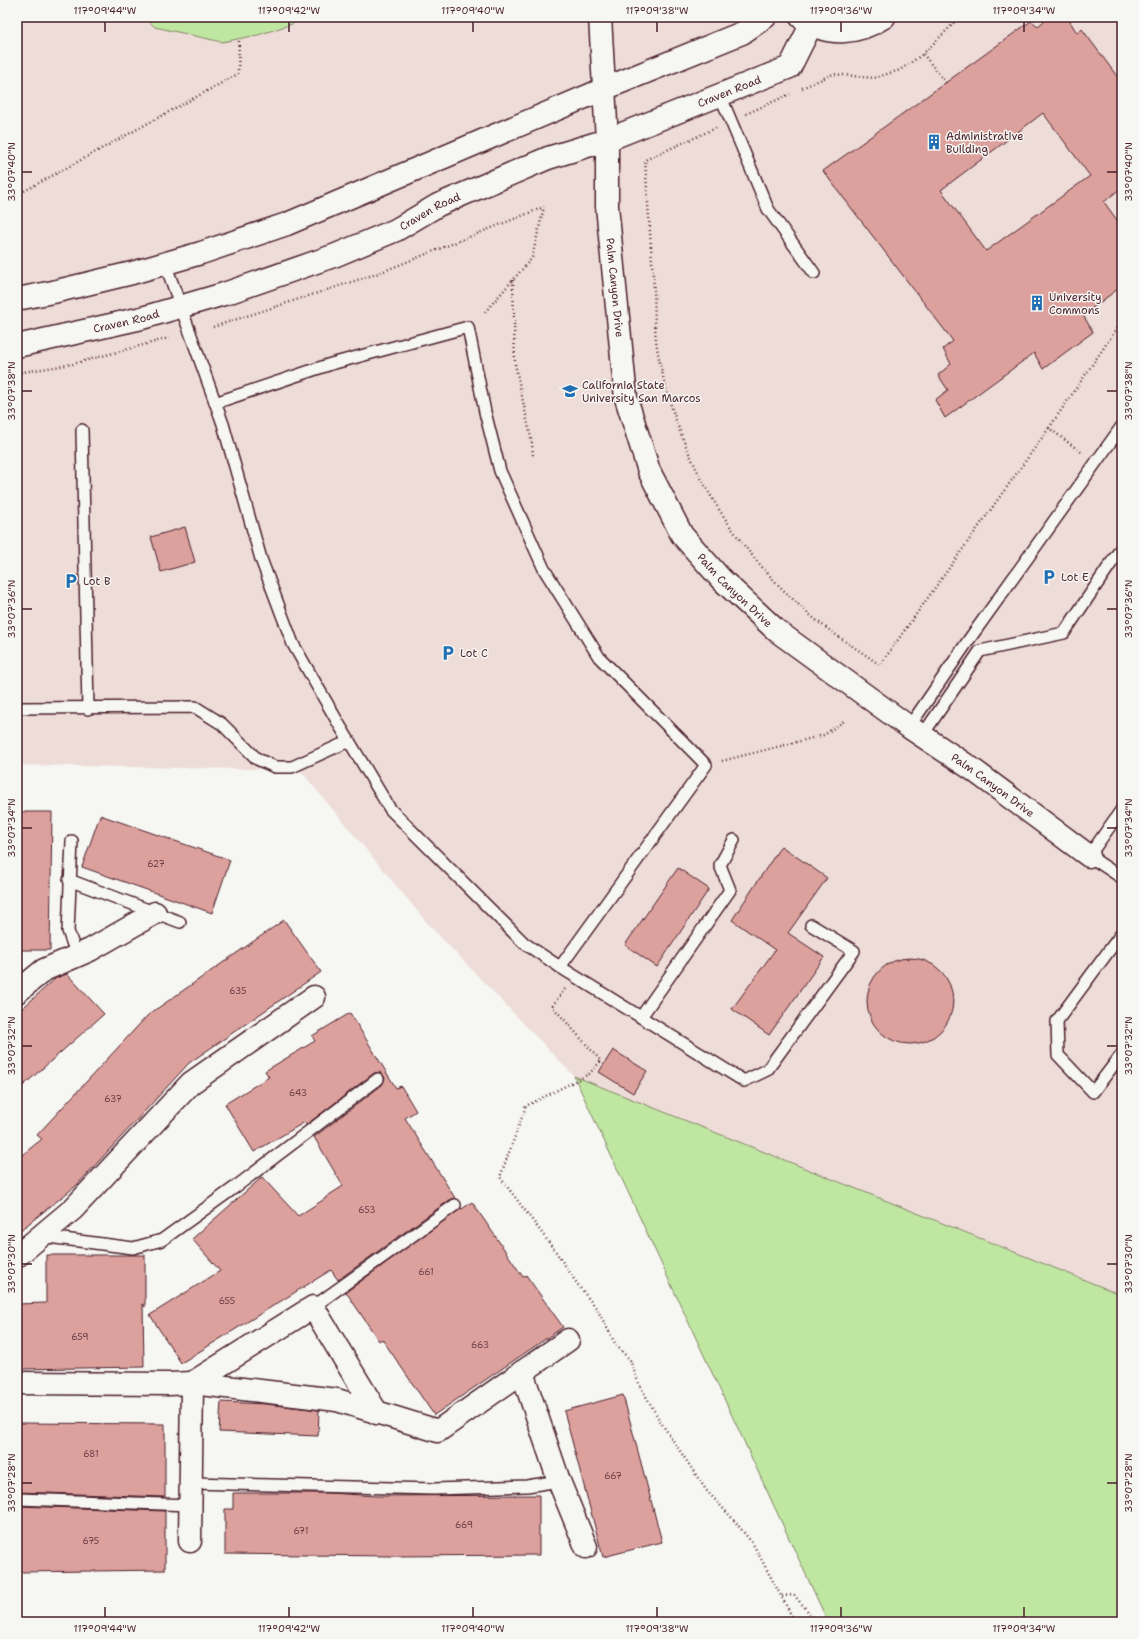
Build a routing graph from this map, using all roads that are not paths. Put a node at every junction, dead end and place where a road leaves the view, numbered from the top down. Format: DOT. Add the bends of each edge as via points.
graph roads {
  1 [pos="600,17"];
  2 [pos="765,17"];
  3 [pos="884,17"];
  4 [pos="806,21"];
  5 [pos="604,89"];
  6 [pos="720,95"];
  7 [pos="607,140"];
  8 [pos="165,263"];
  9 [pos="814,273"];
  10 [pos="17,299"];
  11 [pos="182,307"];
  12 [pos="17,346"];
  13 [pos="215,403"];
  14 [pos="1122,426"];
  15 [pos="82,430"];
  16 [pos="1122,548"];
  17 [pos="17,708"];
  18 [pos="88,709"];
  19 [pos="916,731"];
  20 [pos="349,742"];
  21 [pos="1122,809"];
  22 [pos="734,840"];
  23 [pos="72,841"];
  24 [pos="1089,856"];
  25 [pos="1122,878"];
  26 [pos="69,880"];
  27 [pos="155,913"];
  28 [pos="180,922"];
  29 [pos="811,925"];
  30 [pos="1122,933"];
  31 [pos="77,956"];
  32 [pos="560,967"];
  33 [pos="17,992"];
  34 [pos="314,997"];
  35 [pos="641,1017"];
  36 [pos="1122,1054"];
  37 [pos="378,1079"];
  38 [pos="455,1206"];
  39 [pos="40,1236"];
  40 [pos="17,1256"];
  41 [pos="313,1306"];
  42 [pos="568,1340"];
  43 [pos="522,1372"];
  44 [pos="17,1383"];
  45 [pos="192,1383"];
  46 [pos="377,1414"];
  47 [pos="559,1481"];
  48 [pos="191,1483"];
  49 [pos="18,1499"];
  50 [pos="190,1505"];
  51 [pos="190,1541"];
  52 [pos="586,1547"];
  1 -- 5 [label="street, Palm Canyon Drive"];
  2 -- 5 [label="street" via="742,33"];
  3 -- 4 [label="street" via="871,26 841,33"];
  4 -- 6 [label="street, Craven Road" via="790,67"];
  5 -- 7 [label="street, Palm Canyon Drive"];
  5 -- 8 [label="street" via="287,224"];
  6 -- 7 [label="street, Craven Road"];
  6 -- 9 [label="lane" via="768,210"];
  7 -- 11 [label="street, Craven Road" via="548,158 453,198 396,230 336,256"];
  7 -- 19 [label="street, Palm Canyon Drive" via="607,206 626,398 649,471 682,535 721,579 777,631"];
  8 -- 10 [label="street"];
  8 -- 11 [label="lane"];
  11 -- 12 [label="street, Craven Road"];
  11 -- 13 [label="lane"];
  13 -- 20 [label="lane" via="261,559 293,644"];
  13 -- 32 [label="lane" via="332,364 468,327 500,471 544,569 599,657 706,766"];
  14 -- 19 [label="lane" via="968,641"];
  15 -- 18 [label="lane"];
  16 -- 19 [label="lane" via="1064,633 980,651"];
  17 -- 18 [label="lane"];
  18 -- 20 [label="lane" via="196,707 222,724 257,759 275,767 292,767"];
  19 -- 24 [label="street, Palm Canyon Drive"];
  20 -- 32 [label="lane" via="390,809 524,943"];
  21 -- 24 [label="lane"];
  22 -- 35 [label="lane" via="720,865 730,890"];
  23 -- 26 [label="lane"];
  24 -- 25 [label="lane, Palm Canyon Drive"];
  26 -- 27 [label="lane"];
  26 -- 31 [label="lane" via="68,931"];
  27 -- 28 [label="lane"];
  27 -- 31 [label="street"];
  29 -- 35 [label="lane" via="854,951 767,1070 744,1081"];
  30 -- 36 [label="lane" via="1057,1021 1058,1055 1093,1092"];
  31 -- 33 [label="street" via="44,970"];
  32 -- 35 [label="lane"];
  34 -- 39 [label="street" via="191,1083 73,1209"];
  37 -- 39 [label="lane" via="162,1240 133,1248"];
  38 -- 41 [label="lane"];
  39 -- 40 [label="street"];
  41 -- 45 [label="street"];
  41 -- 46 [label="street"];
  42 -- 43 [label="street"];
  43 -- 46 [label="street" via="438,1431"];
  43 -- 47 [label="street"];
  44 -- 45 [label="street"];
  45 -- 46 [label="street" via="337,1400"];
  45 -- 48 [label="street"];
  47 -- 48 [label="lane" via="527,1486 434,1489"];
  47 -- 52 [label="street"];
  48 -- 50 [label="street"];
  49 -- 50 [label="lane"];
  50 -- 51 [label="street"];
}
